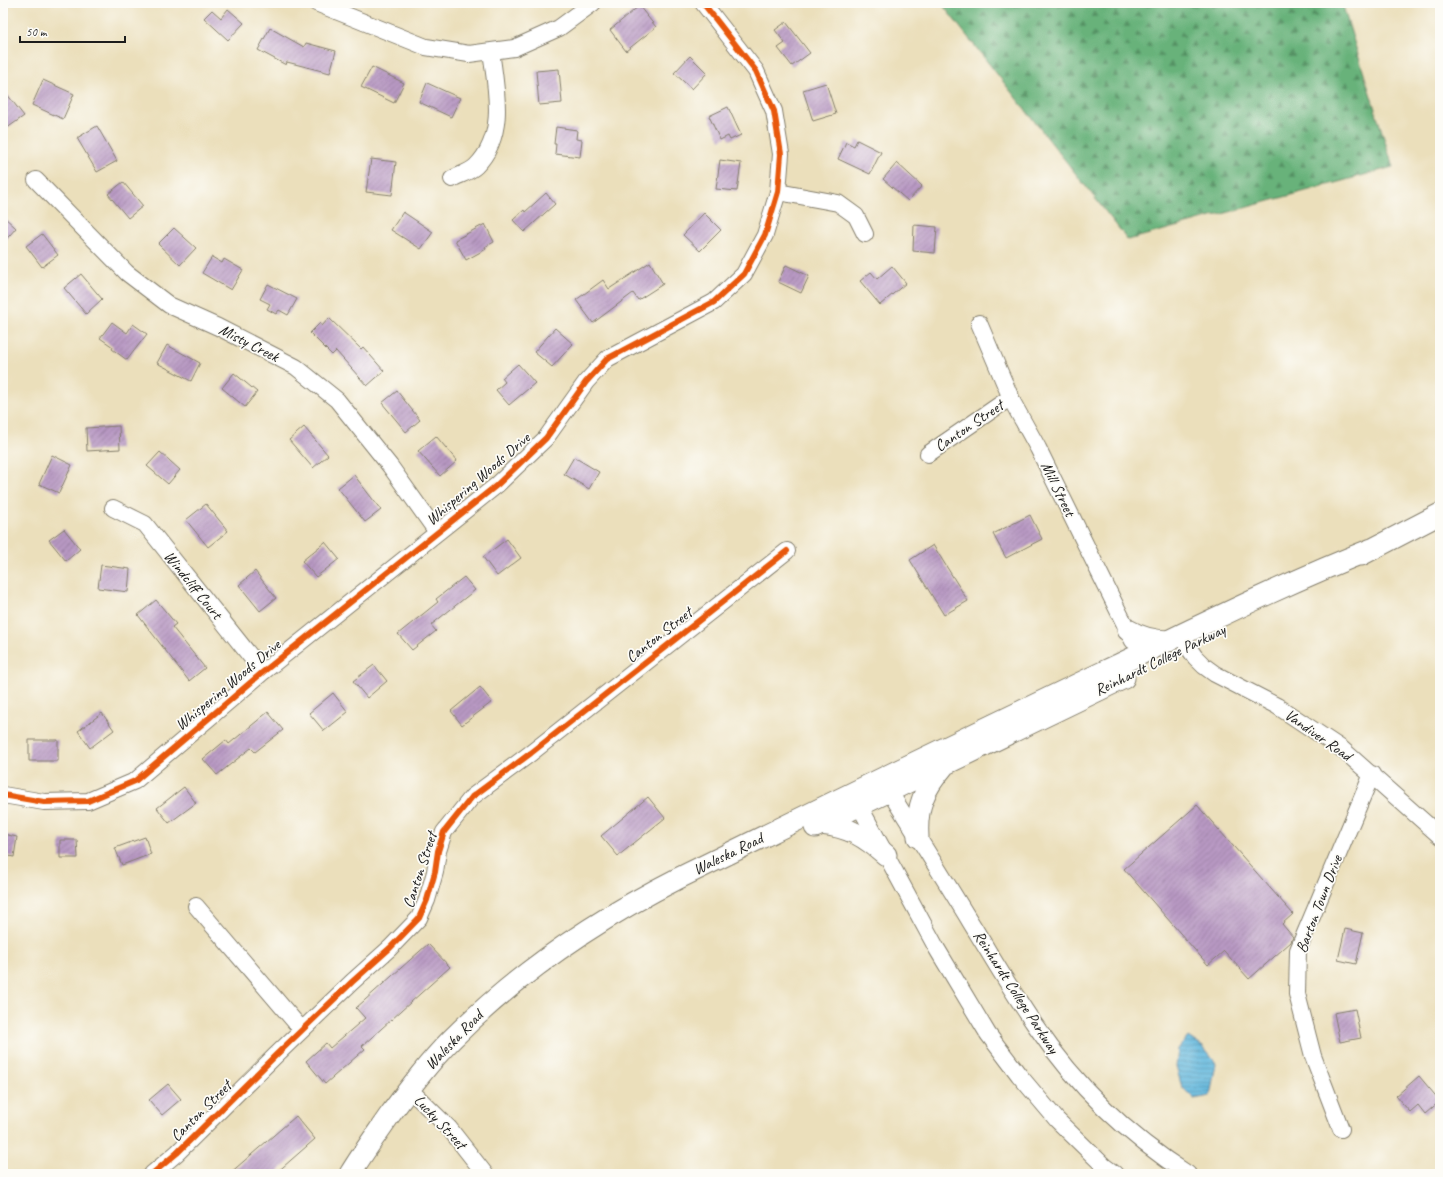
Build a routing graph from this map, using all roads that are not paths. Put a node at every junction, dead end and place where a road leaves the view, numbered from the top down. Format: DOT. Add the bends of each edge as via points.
graph roads {
  1 [pos="316,3"];
  2 [pos="593,3"];
  3 [pos="703,3"];
  4 [pos="491,51"];
  5 [pos="452,179"];
  6 [pos="36,180"];
  7 [pos="778,192"];
  8 [pos="865,234"];
  9 [pos="978,323"];
  10 [pos="1011,397"];
  11 [pos="928,454"];
  12 [pos="113,508"];
  13 [pos="1440,514"];
  14 [pos="437,532"];
  15 [pos="787,551"];
  16 [pos="1128,630"];
  17 [pos="1179,644"];
  18 [pos="1140,654"];
  19 [pos="263,672"];
  20 [pos="945,764"];
  21 [pos="1372,774"];
  22 [pos="885,785"];
  23 [pos="3,795"];
  24 [pos="856,799"];
  25 [pos="821,824"];
  26 [pos="1440,836"];
  27 [pos="918,837"];
  28 [pos="886,855"];
  29 [pos="196,906"];
  30 [pos="585,933"];
  31 [pos="302,1030"];
  32 [pos="409,1089"];
  33 [pos="1341,1129"];
  34 [pos="152,1174"];
  35 [pos="350,1174"];
  36 [pos="485,1174"];
  37 [pos="1115,1174"];
  38 [pos="1188,1174"];
  1 -- 4 [label="street" via="426,47 468,54"];
  2 -- 4 [label="street" via="559,28 514,48"];
  3 -- 7 [label="street, Whispering Woods Drive" via="756,71 774,111 781,154"];
  4 -- 5 [label="street" via="497,99 496,128 487,152 475,167"];
  6 -- 14 [label="street, Misty Creek" via="127,273 168,305 296,367 337,400 390,466"];
  7 -- 8 [label="street" via="838,203 856,216"];
  7 -- 14 [label="street, Whispering Woods Drive" via="765,235 744,274 714,302 607,359 586,382 546,438 497,484"];
  9 -- 10 [label="street, Mill Street"];
  10 -- 11 [label="street, Canton Street"];
  10 -- 16 [label="street, Mill Street"];
  12 -- 19 [label="street, Windcliff Court" via="145,524"];
  13 -- 17 [label="main road, Reinhardt College Parkway" via="1372,549 1318,570"];
  14 -- 19 [label="street, Whispering Woods Drive"];
  15 -- 31 [label="street, Canton Street" via="472,797 444,832 438,851 436,872 419,918"];
  16 -- 17 [label="main road" via="1148,639"];
  16 -- 18 [label="street, Mill Street"];
  17 -- 18 [label="main road, Reinhardt College Parkway"];
  17 -- 20 [label="main road, Reinhardt College Parkway"];
  17 -- 21 [label="street, Vandiver Road" via="1216,674 1309,726"];
  18 -- 22 [label="main road, Reinhardt College Parkway"];
  19 -- 23 [label="street, Whispering Woods Drive" via="135,781 88,801 44,802"];
  20 -- 22 [label="main road, Reinhardt College Parkway"];
  20 -- 27 [label="main road" via="933,778 922,800 917,823"];
  21 -- 26 [label="street, Vandiver Road"];
  21 -- 33 [label="street, Barton Town Drive" via="1298,950 1297,994 1314,1056"];
  22 -- 24 [label="main road"];
  22 -- 27 [label="street, Reinhardt College Parkway"];
  24 -- 25 [label="main road, Waleska Road"];
  24 -- 28 [label="street"];
  24 -- 30 [label="main road, Waleska Road" via="642,896"];
  25 -- 28 [label="main road" via="840,827 858,834"];
  25 -- 30 [label="main road, Waleska Road"];
  27 -- 38 [label="street, Reinhardt College Parkway" via="1023,1008 1055,1052 1115,1117 1154,1150"];
  28 -- 37 [label="street" via="937,949 992,1039 1057,1120"];
  29 -- 31 [label="street"];
  30 -- 32 [label="main road, Waleska Road" via="502,992 451,1040"];
  31 -- 34 [label="street, Canton Street" via="177,1153"];
  32 -- 35 [label="main road, Waleska Road"];
  32 -- 36 [label="street, Lucky Street" via="449,1128"];
}
